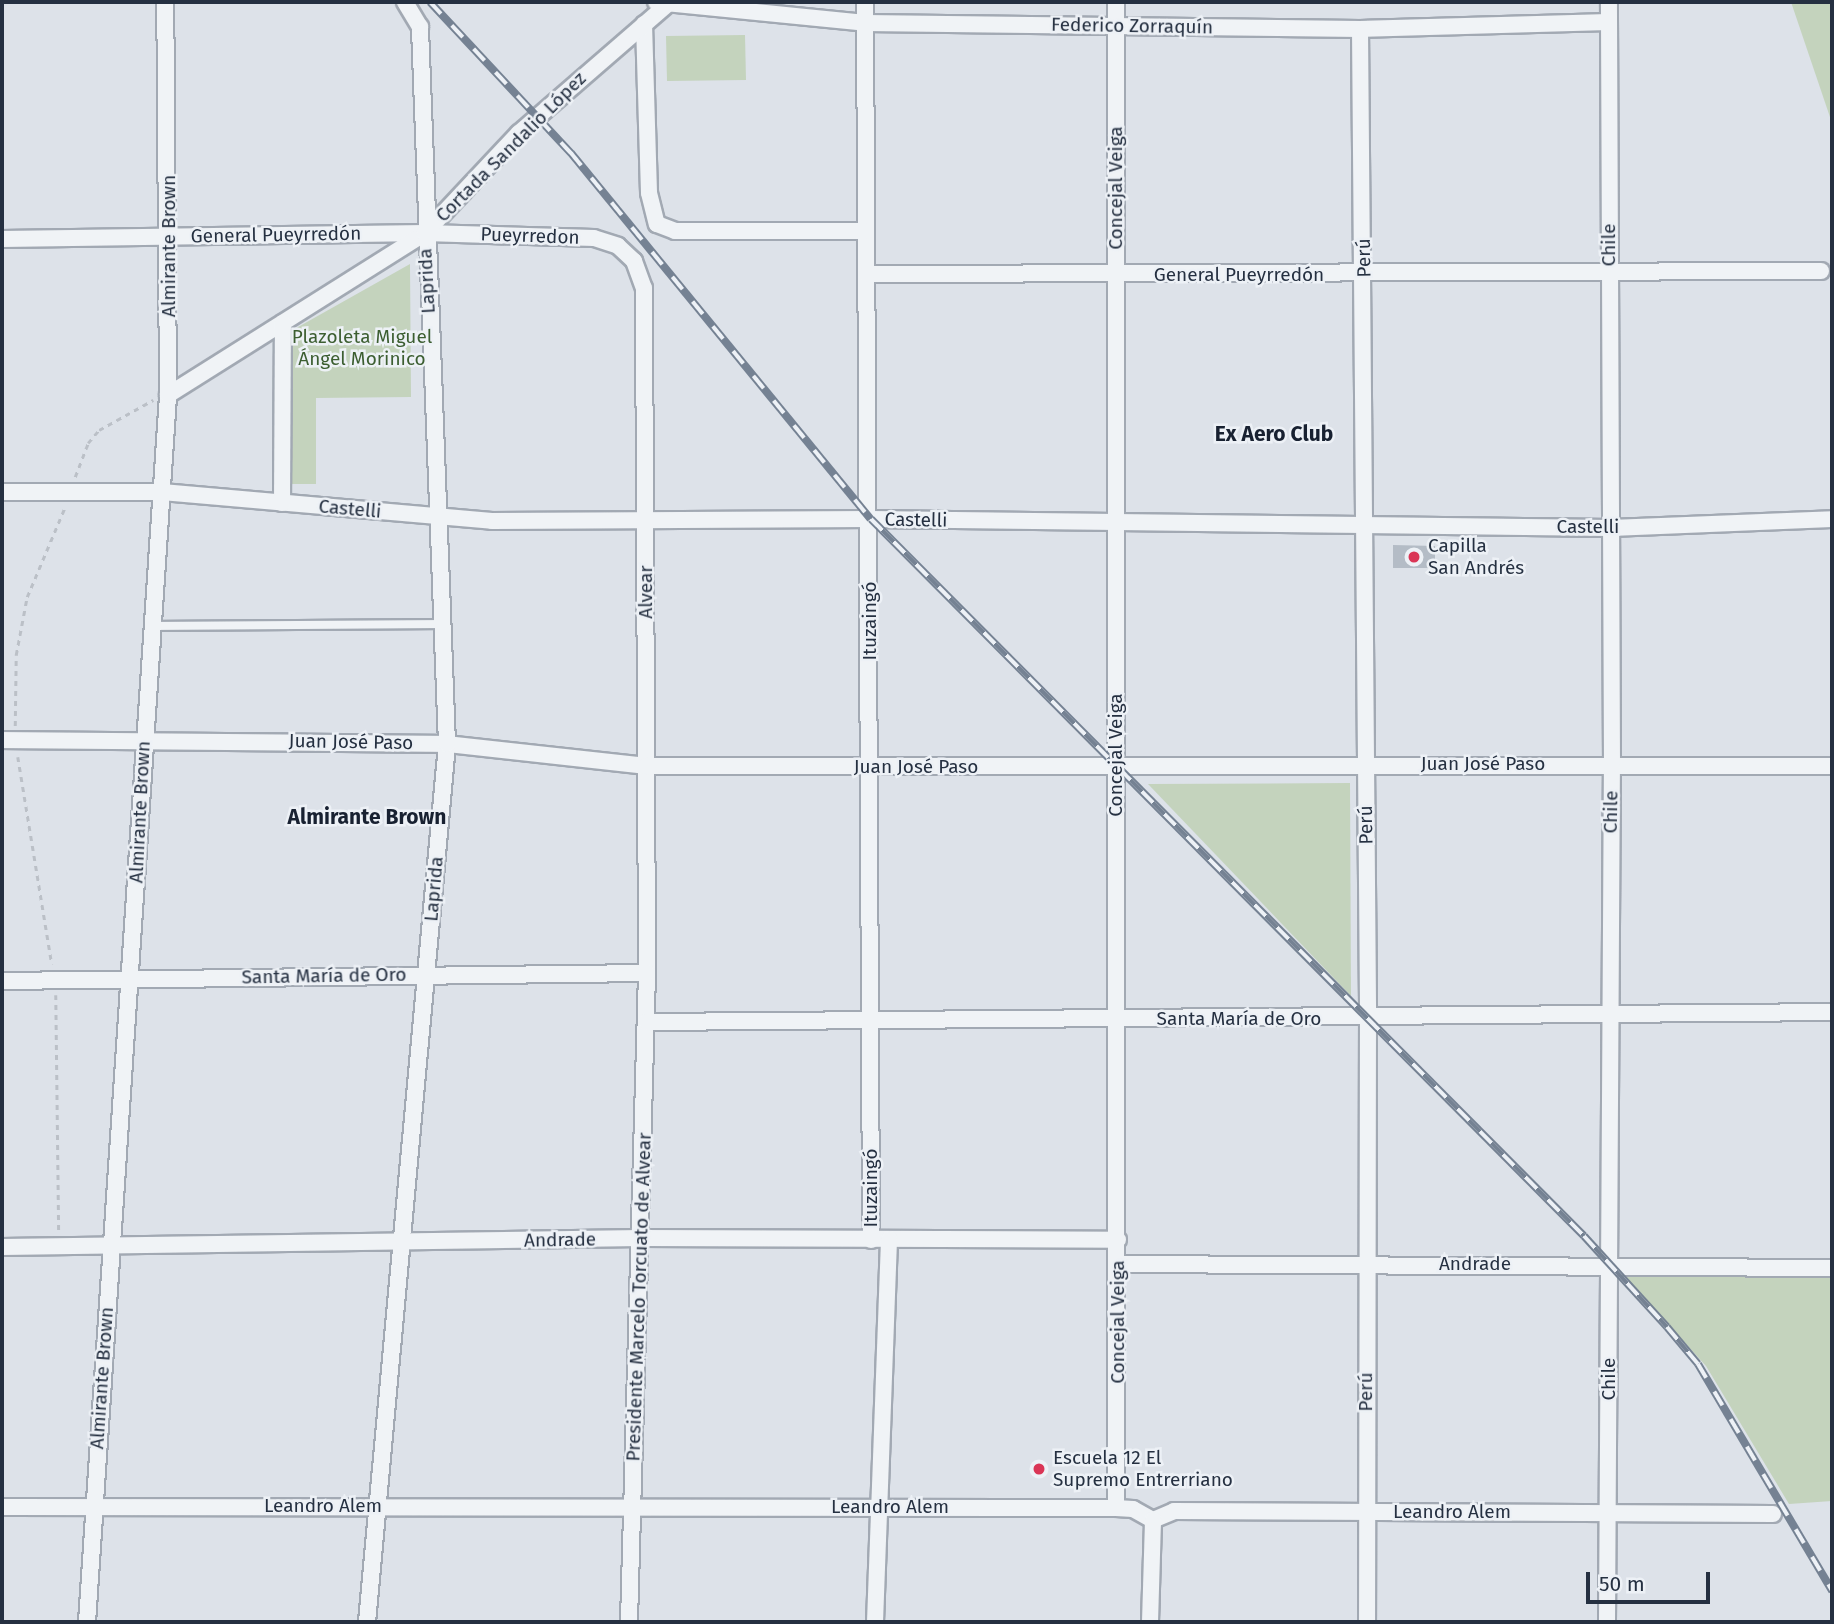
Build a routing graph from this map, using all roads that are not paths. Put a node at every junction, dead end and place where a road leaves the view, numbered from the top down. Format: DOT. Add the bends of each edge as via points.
graph roads {
  1 [pos="165,2"];
  2 [pos="405,2"];
  3 [pos="656,2"];
  4 [pos="670,2"];
  5 [pos="865,2"];
  6 [pos="1116,2"];
  7 [pos="1609,2"];
  8 [pos="729,7"];
  9 [pos="1609,22"];
  10 [pos="866,23"];
  11 [pos="643,24"];
  12 [pos="1116,26"];
  13 [pos="1360,29"];
  14 [pos="866,232"];
  15 [pos="425,233"];
  16 [pos="170,237"];
  17 [pos="594,238"];
  18 [pos="2,239"];
  19 [pos="1609,271"];
  20 [pos="1821,271"];
  21 [pos="867,274"];
  22 [pos="1364,274"];
  23 [pos="1116,275"];
  24 [pos="283,323"];
  25 [pos="168,395"];
  26 [pos="2,492"];
  27 [pos="162,492"];
  28 [pos="282,503"];
  29 [pos="440,517"];
  30 [pos="871,519"];
  31 [pos="1832,519"];
  32 [pos="646,520"];
  33 [pos="1118,523"];
  34 [pos="1364,525"];
  35 [pos="1611,528"];
  36 [pos="442,624"];
  37 [pos="152,626"];
  38 [pos="145,738"];
  39 [pos="8,740"];
  40 [pos="447,744"];
  41 [pos="1366,764"];
  42 [pos="1612,765"];
  43 [pos="646,766"];
  44 [pos="1832,766"];
  45 [pos="869,767"];
  46 [pos="1115,767"];
  47 [pos="427,973"];
  48 [pos="647,973"];
  49 [pos="131,980"];
  50 [pos="2,981"];
  51 [pos="1832,1012"];
  52 [pos="1608,1015"];
  53 [pos="1368,1019"];
  54 [pos="1117,1020"];
  55 [pos="870,1021"];
  56 [pos="647,1022"];
  57 [pos="641,1238"];
  58 [pos="889,1239"];
  59 [pos="871,1240"];
  60 [pos="1118,1240"];
  61 [pos="403,1243"];
  62 [pos="110,1246"];
  63 [pos="2,1247"];
  64 [pos="1118,1264"];
  65 [pos="1610,1264"];
  66 [pos="1366,1265"];
  67 [pos="1832,1268"];
  68 [pos="379,1506"];
  69 [pos="2,1507"];
  70 [pos="94,1507"];
  71 [pos="633,1507"];
  72 [pos="880,1507"];
  73 [pos="1116,1508"];
  74 [pos="1366,1512"];
  75 [pos="1608,1513"];
  76 [pos="1773,1514"];
  77 [pos="1153,1520"];
  78 [pos="87,1622"];
  79 [pos="367,1622"];
  80 [pos="629,1622"];
  81 [pos="875,1622"];
  82 [pos="1150,1622"];
  83 [pos="1367,1622"];
  84 [pos="1608,1622"];
  1 -- 16 [label="street, Almirante Brown"];
  2 -- 15 [label="street, Laprida" via="420,27"];
  3 -- 4 [label="street, Federico Zorraquín"];
  4 -- 8 [label="street, Federico Zorraquín"];
  4 -- 11 [label="street, Cortada Sandalio López"];
  5 -- 10 [label="street, Ituzaingó"];
  6 -- 12 [label="street, Concejal Veiga"];
  7 -- 9 [label="street, Chile"];
  8 -- 10 [label="street, Federico Zorraquín"];
  9 -- 13 [label="street, Federico Zorraquín"];
  9 -- 19 [label="street, Chile"];
  10 -- 12 [label="street, Federico Zorraquín"];
  10 -- 14 [label="street, Ituzaingó"];
  11 -- 14 [label="street" via="649,193 657,224 676,231"];
  11 -- 15 [label="street, Cortada Sandalio López" via="519,133"];
  12 -- 13 [label="street, Federico Zorraquín"];
  12 -- 23 [label="street, Concejal Veiga"];
  13 -- 22 [label="street, Perú"];
  14 -- 21 [label="street, Ituzaingó"];
  15 -- 16 [label="street, General Pueyrredón"];
  15 -- 17 [label="street, Pueyrredon"];
  15 -- 24 [label="street, Cortada Sandalio López"];
  15 -- 29 [label="street, Laprida"];
  16 -- 18 [label="street, General Pueyrredón"];
  16 -- 25 [label="street, Almirante Brown"];
  17 -- 32 [label="street, Alvear" via="618,246 634,261 644,288"];
  19 -- 20 [label="street, General Pueyrredón"];
  19 -- 22 [label="street, General Pueyrredón"];
  19 -- 35 [label="street, Chile"];
  21 -- 23 [label="street, General Pueyrredón"];
  21 -- 30 [label="street, Ituzaingó"];
  22 -- 23 [label="street, General Pueyrredón"];
  22 -- 34 [label="street, Perú"];
  23 -- 33 [label="street, Concejal Veiga"];
  24 -- 25 [label="street, Cortada Sandalio López"];
  24 -- 28 [label="street"];
  25 -- 27 [label="street, Almirante Brown"];
  26 -- 27 [label="street, Castelli"];
  27 -- 28 [label="street, Castelli"];
  27 -- 37 [label="street, Almirante Brown"];
  28 -- 29 [label="street, Castelli"];
  29 -- 32 [label="street, Castelli"];
  29 -- 36 [label="street, Laprida"];
  30 -- 32 [label="street, Castelli"];
  30 -- 33 [label="street, Castelli"];
  30 -- 45 [label="street, Ituzaingó"];
  31 -- 35 [label="street, Castelli"];
  32 -- 43 [label="street, Alvear"];
  33 -- 34 [label="street, Castelli"];
  33 -- 46 [label="street, Concejal Veiga"];
  34 -- 35 [label="street, Castelli"];
  34 -- 41 [label="street, Perú"];
  35 -- 42 [label="street, Chile"];
  36 -- 37 [label="lane"];
  36 -- 40 [label="street, Laprida"];
  37 -- 38 [label="street, Almirante Brown"];
  38 -- 39 [label="street, Juan José Paso"];
  38 -- 40 [label="street, Juan José Paso"];
  38 -- 49 [label="street, Almirante Brown"];
  40 -- 43 [label="street, Juan José Paso"];
  40 -- 47 [label="street, Laprida"];
  41 -- 42 [label="street, Juan José Paso"];
  41 -- 46 [label="street, Juan José Paso"];
  41 -- 53 [label="street, Perú"];
  42 -- 44 [label="street, Juan José Paso"];
  42 -- 52 [label="street, Chile"];
  43 -- 45 [label="street, Juan José Paso"];
  43 -- 48 [label="street, Alvear"];
  45 -- 46 [label="street, Juan José Paso"];
  45 -- 55 [label="street, Ituzaingó"];
  46 -- 54 [label="street, Concejal Veiga"];
  47 -- 48 [label="street, Santa María de Oro"];
  47 -- 49 [label="street, Santa María de Oro"];
  47 -- 61 [label="street, Laprida"];
  48 -- 56 [label="street, Presidente Marcelo Torcuato de Alvear"];
  49 -- 50 [label="street, Santa María de Oro"];
  49 -- 62 [label="street, Almirante Brown"];
  51 -- 52 [label="street, Santa María de Oro"];
  52 -- 53 [label="street, Santa María de Oro"];
  52 -- 65 [label="street, Chile"];
  53 -- 54 [label="street, Santa María de Oro"];
  53 -- 66 [label="street, Perú"];
  54 -- 55 [label="street, Santa María de Oro"];
  54 -- 60 [label="street, Concejal Veiga"];
  55 -- 56 [label="street, Santa María de Oro"];
  55 -- 59 [label="street, Ituzaingó"];
  56 -- 57 [label="street, Presidente Marcelo Torcuato de Alvear"];
  57 -- 59 [label="street, Andrade"];
  57 -- 61 [label="street, Andrade"];
  57 -- 71 [label="street, Presidente Marcelo Torcuato de Alvear"];
  58 -- 59 [label="street, Andrade"];
  58 -- 60 [label="street, Andrade"];
  58 -- 72 [label="street, Ituzaingó"];
  60 -- 64 [label="street, Concejal Veiga"];
  61 -- 62 [label="street, Andrade"];
  61 -- 68 [label="street, Laprida"];
  62 -- 63 [label="street, Andrade"];
  62 -- 70 [label="street, Almirante Brown"];
  64 -- 66 [label="street, Andrade"];
  64 -- 73 [label="street, Concejal Veiga"];
  65 -- 66 [label="street, Andrade"];
  65 -- 67 [label="street, Andrade"];
  65 -- 75 [label="street, Chile"];
  66 -- 74 [label="street, Perú"];
  68 -- 70 [label="street, Leandro Alem"];
  68 -- 71 [label="street, Leandro Alem"];
  68 -- 79 [label="street, Laprida"];
  69 -- 70 [label="street, Leandro Alem"];
  70 -- 78 [label="street, Almirante Brown"];
  71 -- 72 [label="street, Leandro Alem"];
  71 -- 80 [label="street, Presidente Marcelo Torcuato de Alvear"];
  72 -- 73 [label="street, Leandro Alem"];
  72 -- 81 [label="street, Ituzaingó"];
  73 -- 77 [label="street, Leandro Alem" via="1133,1509"];
  74 -- 75 [label="street, Leandro Alem"];
  74 -- 77 [label="street, Leandro Alem" via="1174,1511"];
  74 -- 83 [label="street, Perú"];
  75 -- 76 [label="street, Leandro Alem"];
  75 -- 84 [label="street, Chile"];
  77 -- 82 [label="street"];
}
